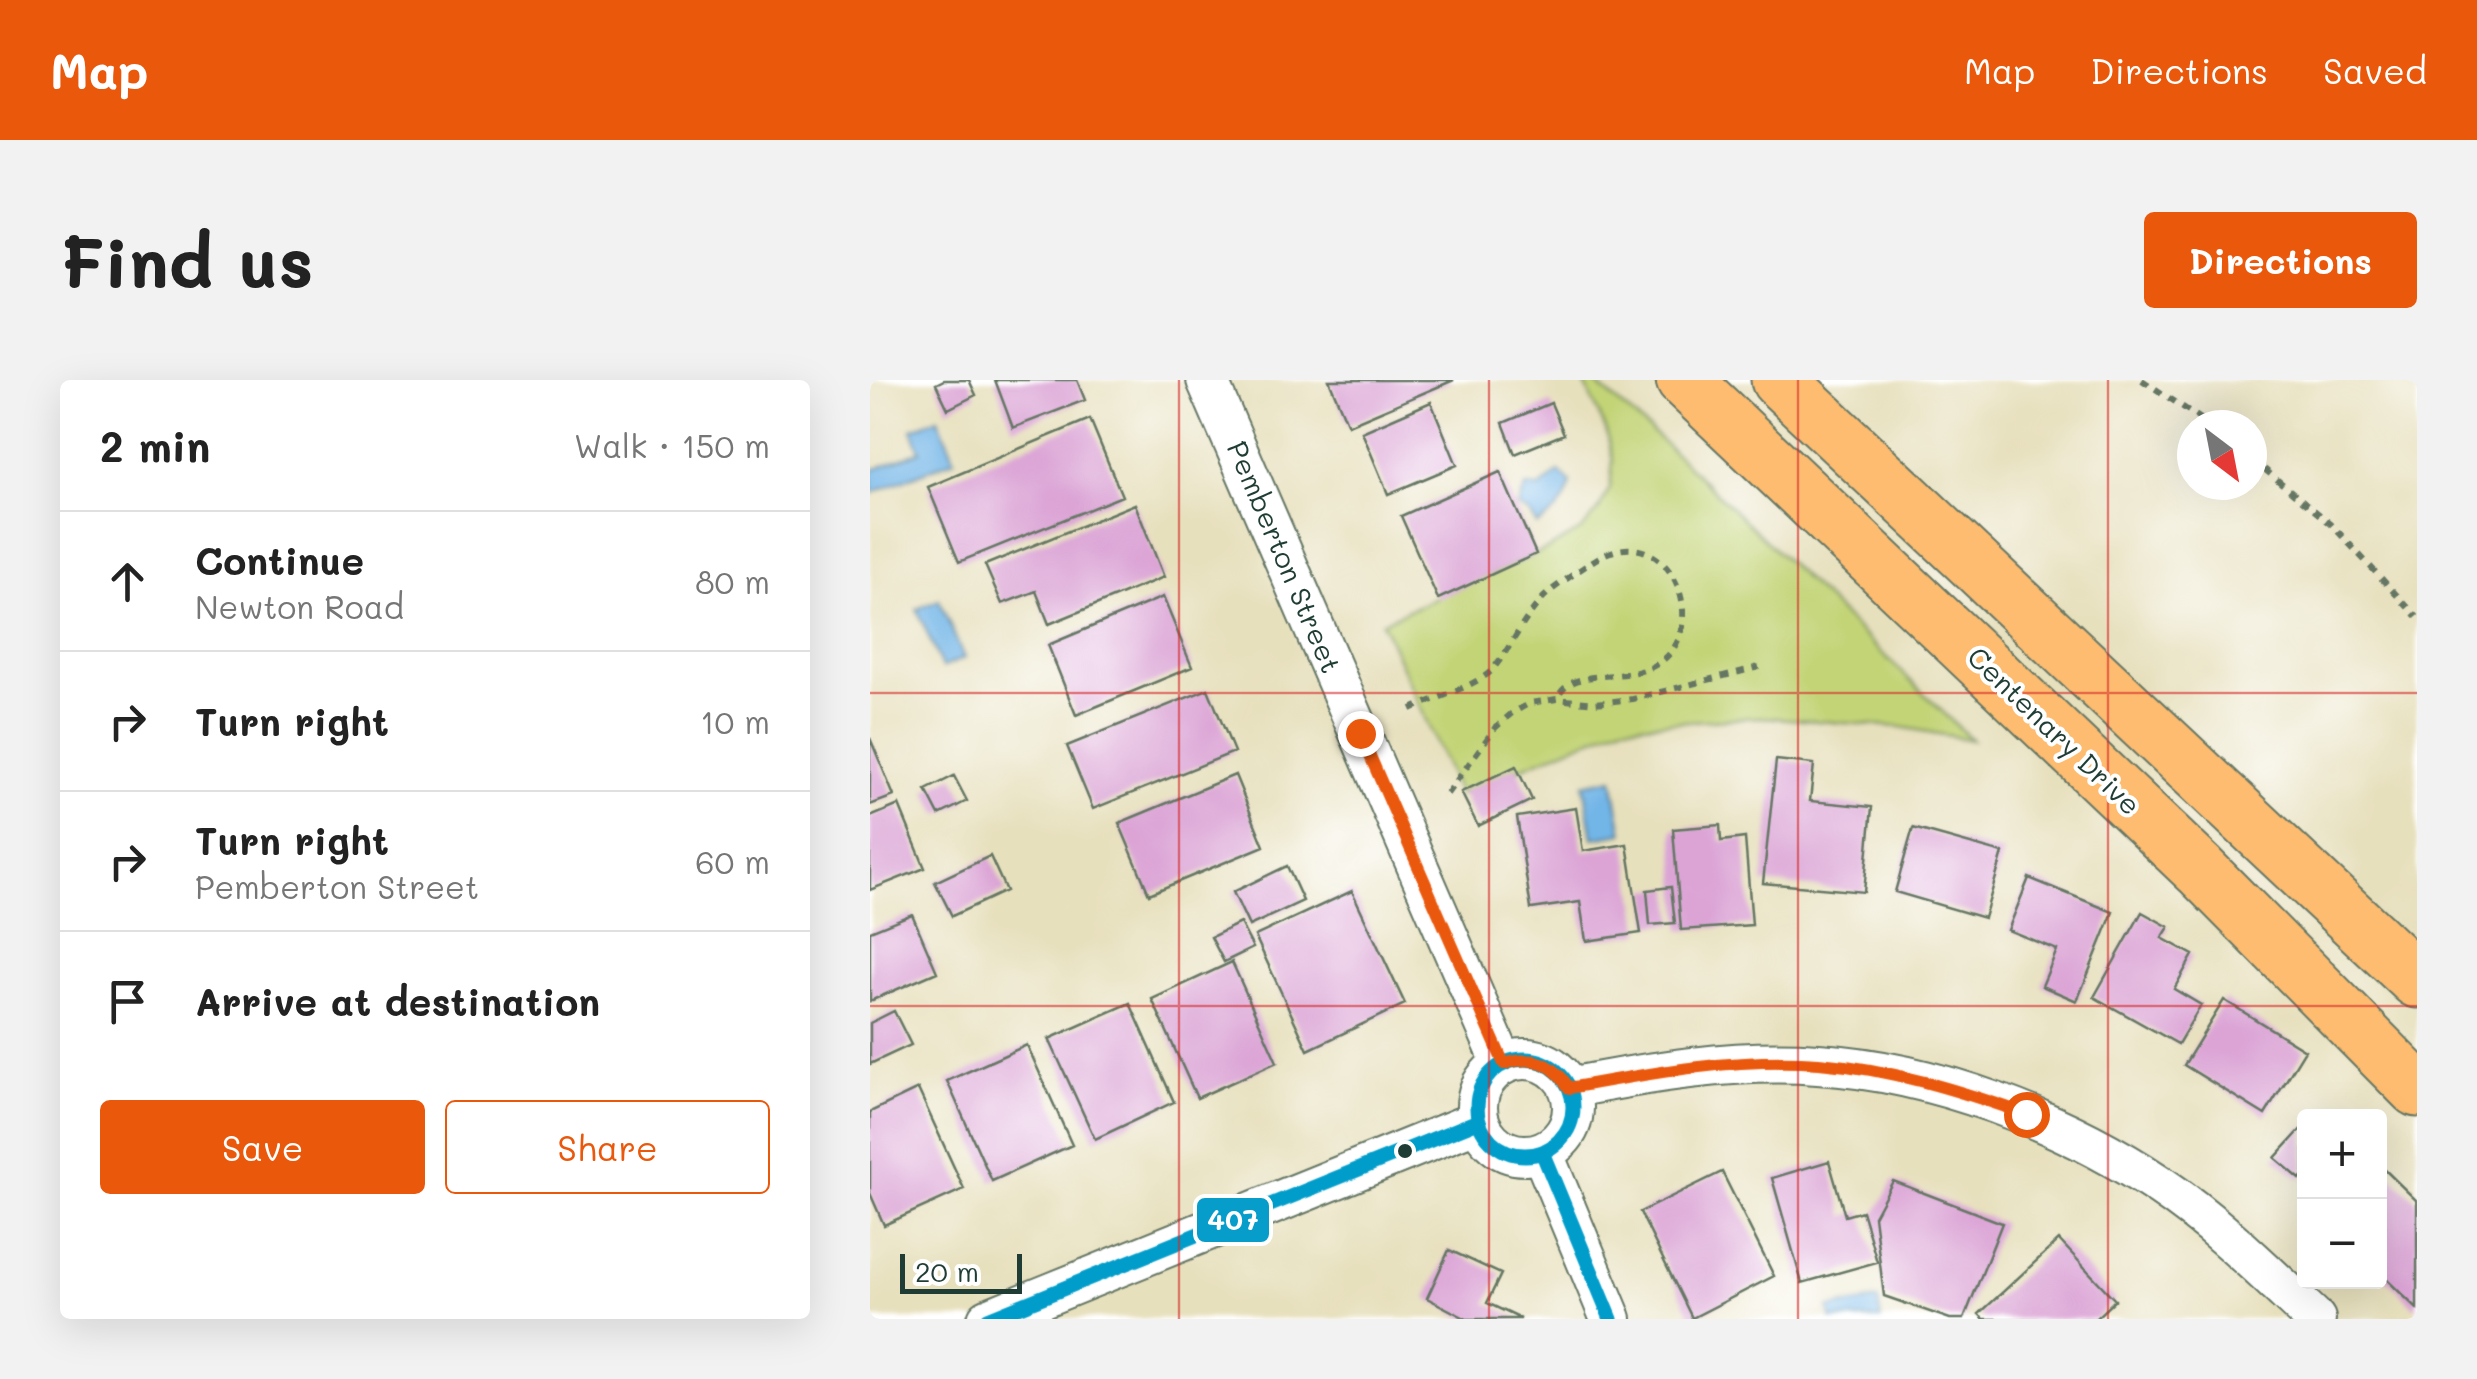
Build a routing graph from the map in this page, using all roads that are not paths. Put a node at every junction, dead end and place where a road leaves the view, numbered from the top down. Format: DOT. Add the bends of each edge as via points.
graph roads {
  1 [pos="1208,380"];
  2 [pos="1684,380"];
  3 [pos="1779,380"];
  4 [pos="2417,980"];
  5 [pos="1504,1064"];
  6 [pos="1569,1088"];
  7 [pos="2417,1089"];
  8 [pos="1478,1121"];
  9 [pos="1542,1152"];
  10 [pos="988,1319"];
  11 [pos="1611,1319"];
  12 [pos="2315,1319"];
  1 -- 5 [label="street, Pemberton Street"];
  2 -- 7 [label="highway, Centenary Drive" via="2200,870"];
  3 -- 4 [label="highway"];
  5 -- 6 [label="street" via="1548,1064"];
  5 -- 8 [label="street" via="1483,1082"];
  6 -- 9 [label="street" via="1566,1131"];
  6 -- 12 [label="street" via="1694,1066 1820,1064 1970,1094 2096,1147 2160,1185"];
  8 -- 9 [label="street" via="1497,1146"];
  8 -- 10 [label="street"];
  9 -- 11 [label="street"];
}
